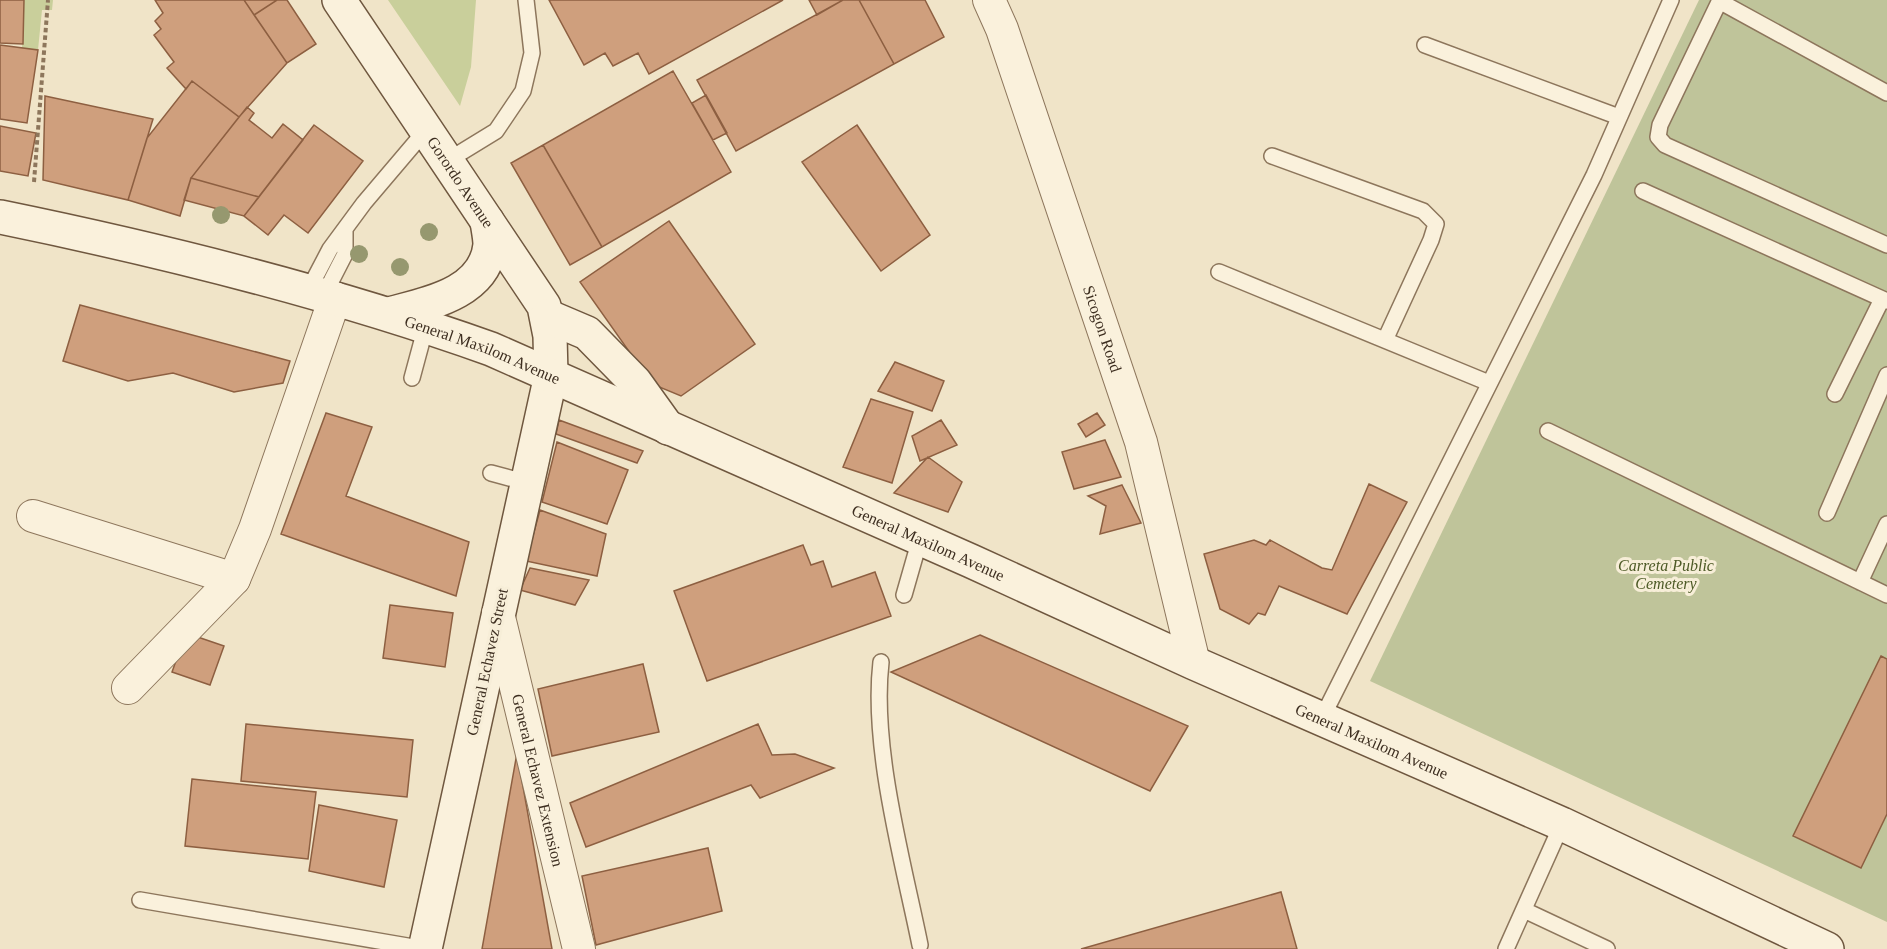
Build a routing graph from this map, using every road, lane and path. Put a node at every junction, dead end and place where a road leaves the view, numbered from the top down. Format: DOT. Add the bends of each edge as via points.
graph roads {
  1 [pos="48,0"];
  2 [pos="339,0"];
  3 [pos="526,0"];
  4 [pos="989,0"];
  5 [pos="1671,0"];
  6 [pos="1720,1"];
  7 [pos="1425,45"];
  8 [pos="1887,93"];
  9 [pos="1619,117"];
  10 [pos="426,130"];
  11 [pos="1272,156"];
  12 [pos="447,161"];
  13 [pos="34,182"];
  14 [pos="1643,191"];
  15 [pos="0,217"];
  16 [pos="487,221"];
  17 [pos="1887,245"];
  18 [pos="1220,272"];
  19 [pos="323,294"];
  20 [pos="1884,300"];
  21 [pos="387,315"];
  22 [pos="547,316"];
  23 [pos="426,326"];
  24 [pos="1385,340"];
  25 [pos="551,375"];
  26 [pos="1887,375"];
  27 [pos="412,378"];
  28 [pos="1489,383"];
  29 [pos="1835,394"];
  30 [pos="668,428"];
  31 [pos="1548,431"];
  32 [pos="491,473"];
  33 [pos="528,483"];
  34 [pos="1827,513"];
  35 [pos="33,516"];
  36 [pos="1887,524"];
  37 [pos="920,539"];
  38 [pos="234,579"];
  39 [pos="1860,582"];
  40 [pos="904,595"];
  41 [pos="1887,595"];
  42 [pos="498,613"];
  43 [pos="881,662"];
  44 [pos="1194,663"];
  45 [pos="128,688"];
  46 [pos="1322,718"];
  47 [pos="1562,824"];
  48 [pos="140,900"];
  49 [pos="1524,910"];
  50 [pos="920,945"];
  51 [pos="425,949"];
  52 [pos="579,949"];
  53 [pos="1506,949"];
  54 [pos="1607,949"];
  55 [pos="1827,949"];
  1 -- 13 [label="path"];
  2 -- 10 [label="main road, Gorordo Avenue"];
  3 -- 12 [label="lane" via="532,53 523,91 496,131"];
  4 -- 44 [label="street, Sicogon Road" via="1141,442"];
  5 -- 9 [label="lane"];
  6 -- 8 [label="lane"];
  6 -- 17 [label="lane" via="1660,125 1658,137 1665,145"];
  7 -- 9 [label="lane"];
  9 -- 28 [label="lane" via="1594,175"];
  10 -- 12 [label="main road, Gorordo Avenue"];
  10 -- 19 [label="lane" via="330,249"];
  11 -- 24 [label="lane" via="1423,211 1436,224"];
  12 -- 16 [label="main road, Gorordo Avenue"];
  14 -- 20 [label="lane"];
  15 -- 19 [label="main road, General Maxilom Avenue" via="117,241"];
  16 -- 21 [label="main road" via="487,255 464,287 442,300"];
  16 -- 22 [label="main road, Gorordo Avenue" via="528,279"];
  18 -- 24 [label="lane"];
  19 -- 21 [label="main road, General Maxilom Avenue"];
  19 -- 38 [label="street" via="255,529"];
  20 -- 29 [label="lane"];
  21 -- 23 [label="main road, General Maxilom Avenue"];
  22 -- 25 [label="main road, Gorordo Avenue"];
  22 -- 30 [label="main road" via="587,333 635,382"];
  23 -- 25 [label="main road, General Maxilom Avenue"];
  23 -- 27 [label="lane"];
  24 -- 28 [label="lane"];
  25 -- 30 [label="main road, General Maxilom Avenue"];
  25 -- 33 [label="main road, General Echavez Street"];
  26 -- 34 [label="lane"];
  28 -- 46 [label="lane"];
  30 -- 37 [label="main road, General Maxilom Avenue"];
  31 -- 39 [label="lane"];
  32 -- 33 [label="lane"];
  33 -- 42 [label="main road, General Echavez Street"];
  35 -- 38 [label="street"];
  36 -- 39 [label="lane"];
  37 -- 40 [label="lane"];
  37 -- 44 [label="main road, General Maxilom Avenue"];
  38 -- 45 [label="street"];
  39 -- 41 [label="lane"];
  42 -- 51 [label="main road, General Echavez Street"];
  42 -- 52 [label="street, General Echavez Extension"];
  43 -- 50 [label="lane" via="878,690 889,789"];
  44 -- 46 [label="main road, General Maxilom Avenue"];
  46 -- 47 [label="main road, General Maxilom Avenue"];
  47 -- 49 [label="lane"];
  47 -- 55 [label="main road, General Maxilom Avenue"];
  48 -- 51 [label="lane"];
  49 -- 53 [label="lane"];
  49 -- 54 [label="lane"];
}
